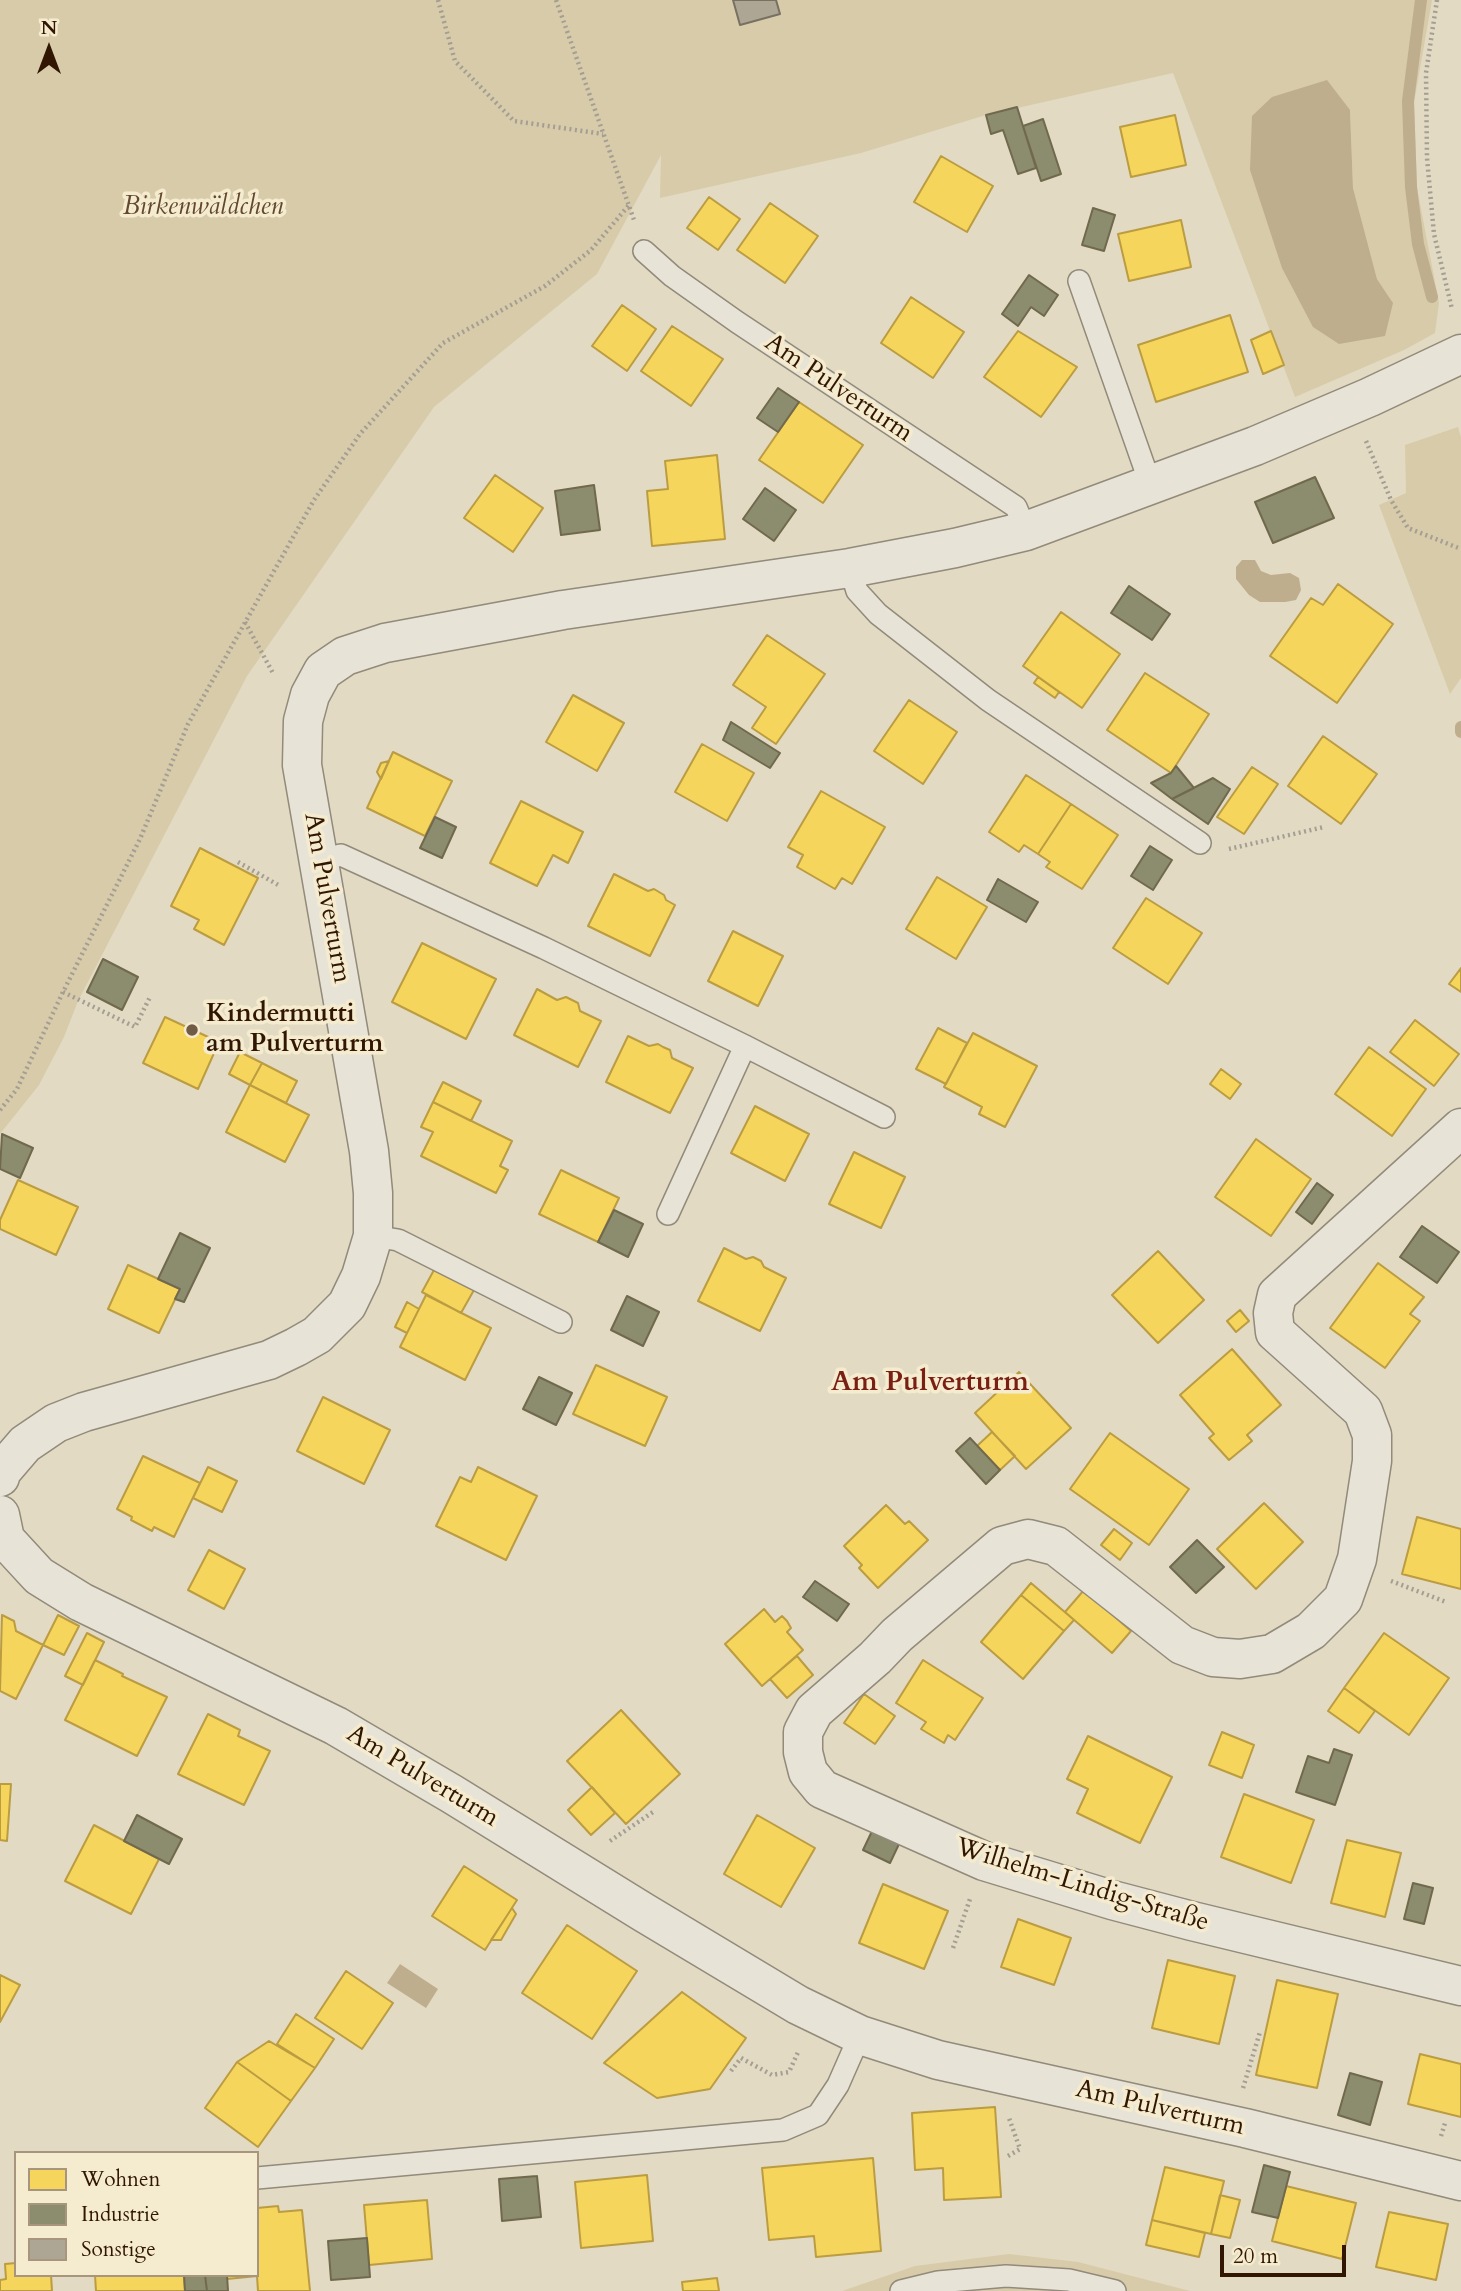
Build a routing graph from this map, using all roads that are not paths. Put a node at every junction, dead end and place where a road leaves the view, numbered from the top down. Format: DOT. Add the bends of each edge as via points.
graph roads {
  1 [pos="644,251"];
  2 [pos="1079,281"];
  3 [pos="1461,354"];
  4 [pos="1151,486"];
  5 [pos="1026,531"];
  6 [pos="850,568"];
  7 [pos="1208,847"];
  8 [pos="320,860"];
  9 [pos="745,1046"];
  10 [pos="884,1117"];
  11 [pos="1461,1128"];
  12 [pos="668,1214"];
  13 [pos="373,1236"];
  14 [pos="561,1322"];
  15 [pos="0,1477"];
  16 [pos="2,1532"];
  17 [pos="1461,1986"];
  18 [pos="860,2035"];
  19 [pos="259,2178"];
  20 [pos="1461,2181"];
  21 [pos="901,2291"];
  22 [pos="1115,2291"];
  1 -- 5 [label="lane, Am Pulverturm" via="737,322 1016,507"];
  2 -- 4 [label="lane"];
  3 -- 4 [label="street, Am Pulverturm" via="1255,446"];
  4 -- 5 [label="street, Am Pulverturm"];
  5 -- 6 [label="street, Am Pulverturm"];
  6 -- 7 [label="lane" via="857,591 878,614 988,700"];
  6 -- 8 [label="street, Am Pulverturm" via="563,610 384,643 345,656 323,671 303,720 302,765"];
  8 -- 9 [label="lane" via="341,855"];
  8 -- 13 [label="street, Am Pulverturm" via="369,1151"];
  9 -- 10 [label="lane"];
  9 -- 12 [label="lane"];
  11 -- 17 [label="street, Wilhelm-Lindig-Straße" via="1277,1295 1275,1332 1363,1411 1372,1435 1357,1559 1343,1599 1311,1630 1272,1654 1213,1657 1182,1645 1056,1546 1028,1539 1002,1546 897,1635 814,1711 803,1732 808,1772 822,1789 984,1861 1192,1922"];
  13 -- 14 [label="lane" via="398,1240"];
  13 -- 15 [label="street, Am Pulverturm" via="362,1276 347,1305 317,1335 269,1360 57,1423 25,1444"];
  16 -- 18 [label="street, Am Pulverturm" via="39,1576 81,1602 336,1726 798,2005"];
  18 -- 19 [label="lane" via="838,2085 818,2115 783,2130"];
  18 -- 20 [label="street, Am Pulverturm" via="938,2060"];
  21 -- 22 [label="lane" via="938,2282 1006,2276 1069,2280"];
}
